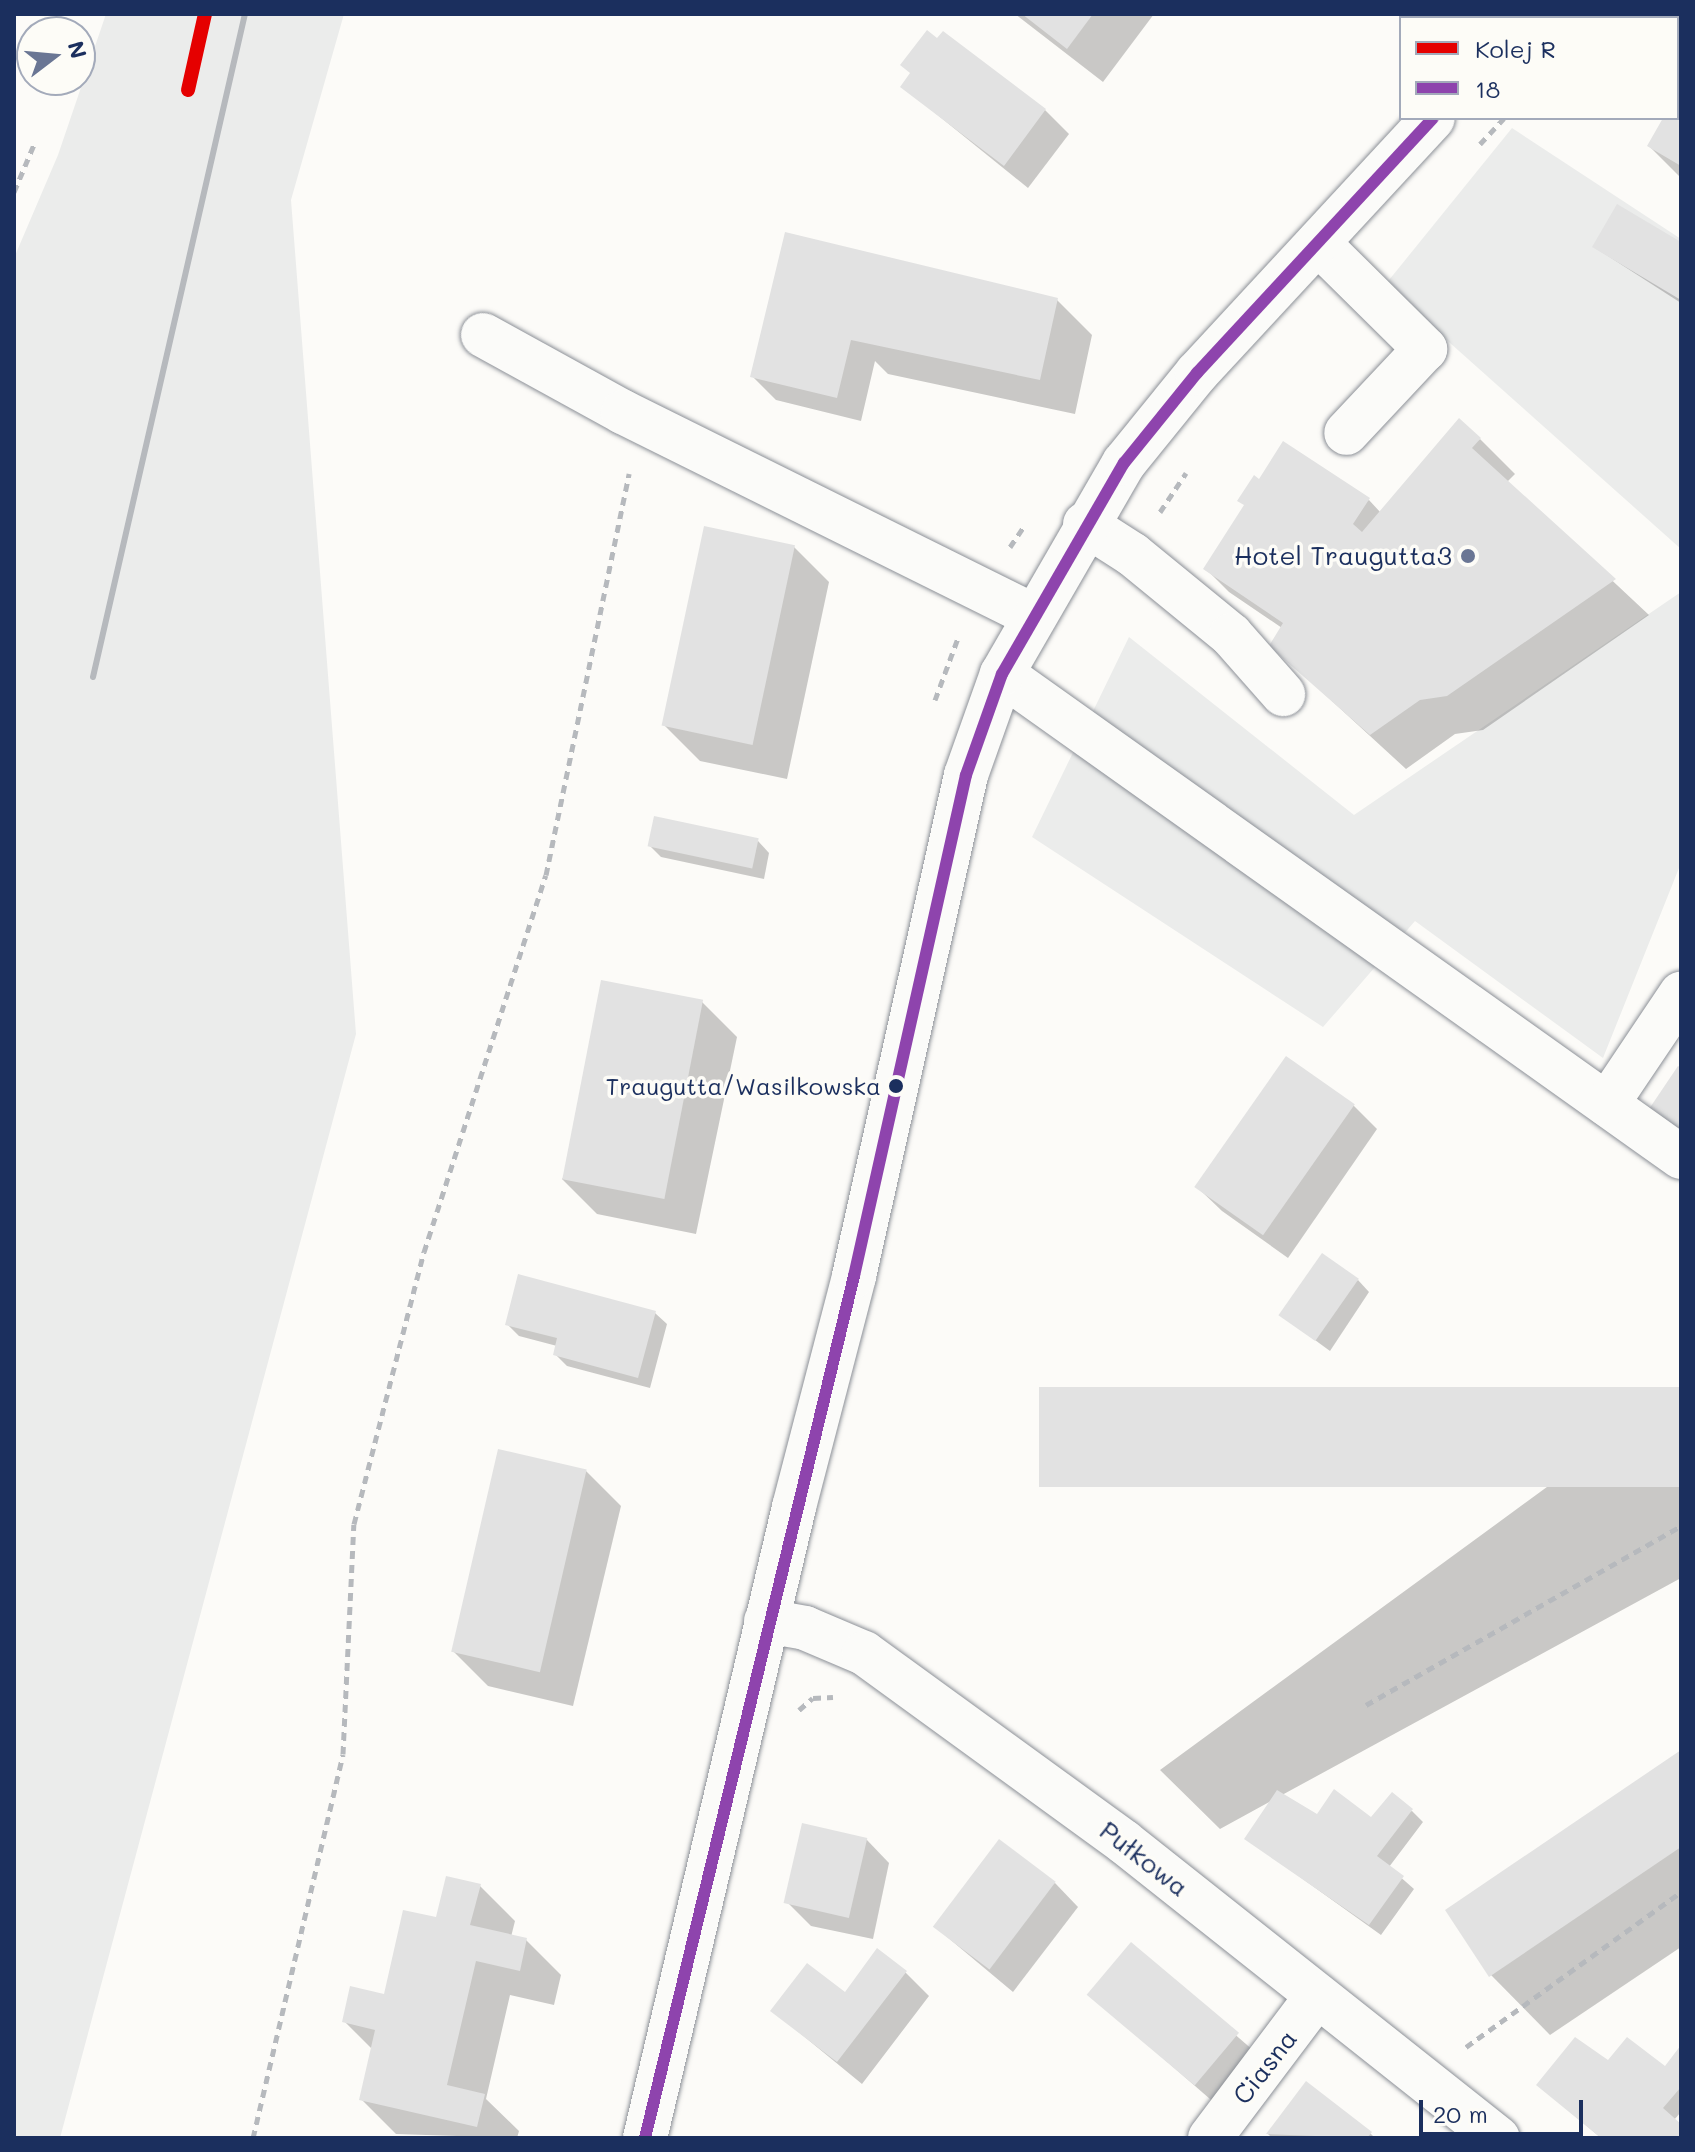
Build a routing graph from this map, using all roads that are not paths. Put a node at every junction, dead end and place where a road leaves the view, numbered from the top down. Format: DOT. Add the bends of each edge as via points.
graph roads {
  1 [pos="1431,120"];
  2 [pos="1318,243"];
  3 [pos="483,335"];
  4 [pos="1346,433"];
  5 [pos="1085,524"];
  6 [pos="1032,615"];
  7 [pos="1002,674"];
  8 [pos="1283,694"];
  9 [pos="1681,994"];
  10 [pos="1607,1104"];
  11 [pos="1681,1157"];
  12 [pos="766,1621"];
  13 [pos="1317,1996"];
  14 [pos="645,2138"];
  15 [pos="1210,2138"];
  16 [pos="1498,2138"];
  1 -- 2 [label="street"];
  2 -- 4 [label="street" via="1425,349"];
  2 -- 5 [label="street" via="1197,373 1124,463"];
  3 -- 6 [label="street" via="643,422"];
  5 -- 6 [label="street"];
  5 -- 8 [label="street" via="1132,554 1231,635"];
  6 -- 7 [label="street"];
  7 -- 10 [label="street"];
  7 -- 12 [label="street" via="966,775 854,1276"];
  9 -- 10 [label="street"];
  10 -- 11 [label="street"];
  12 -- 13 [label="street, Pułkowa" via="805,1628 864,1653 1124,1842"];
  12 -- 14 [label="street"];
  13 -- 15 [label="street, Ciasna"];
  13 -- 16 [label="street, Pułkowa"];
}
